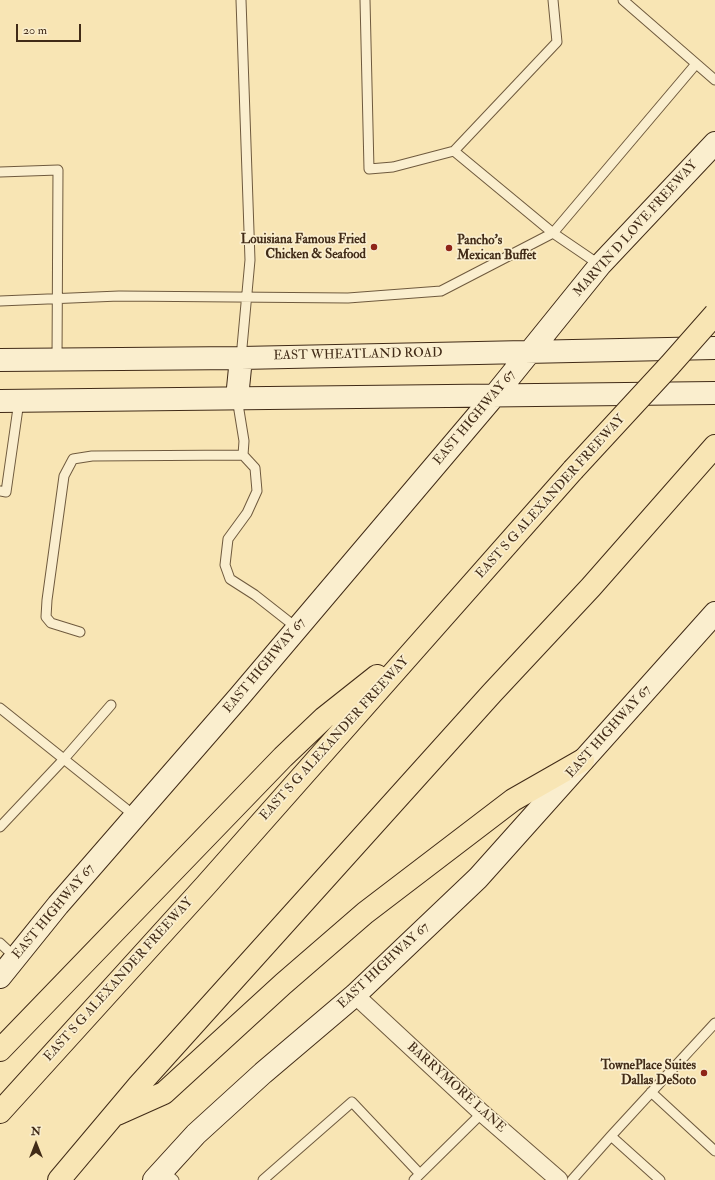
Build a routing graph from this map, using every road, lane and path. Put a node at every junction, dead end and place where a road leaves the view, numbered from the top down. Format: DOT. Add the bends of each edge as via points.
graph roads {
  1 [pos="241,0"];
  2 [pos="365,0"];
  3 [pos="553,0"];
  4 [pos="623,0"];
  5 [pos="696,64"];
  6 [pos="715,80"];
  7 [pos="715,143"];
  8 [pos="454,151"];
  9 [pos="0,172"];
  10 [pos="553,233"];
  11 [pos="600,265"];
  12 [pos="246,297"];
  13 [pos="58,299"];
  14 [pos="0,301"];
  15 [pos="715,314"];
  16 [pos="715,348"];
  17 [pos="529,353"];
  18 [pos="241,358"];
  19 [pos="57,359"];
  20 [pos="0,360"];
  21 [pos="715,393"];
  22 [pos="495,395"];
  23 [pos="237,398"];
  24 [pos="10,401"];
  25 [pos="715,446"];
  26 [pos="243,455"];
  27 [pos="0,491"];
  28 [pos="715,613"];
  29 [pos="297,628"];
  30 [pos="80,632"];
  31 [pos="425,638"];
  32 [pos="111,705"];
  33 [pos="0,708"];
  34 [pos="64,759"];
  35 [pos="583,760"];
  36 [pos="135,816"];
  37 [pos="0,827"];
  38 [pos="0,943"];
  39 [pos="16,958"];
  40 [pos="0,977"];
  41 [pos="355,995"];
  42 [pos="715,1023"];
  43 [pos="0,1050"];
  44 [pos="651,1092"];
  45 [pos="0,1112"];
  46 [pos="482,1113"];
  47 [pos="113,1117"];
  48 [pos="611,1136"];
  49 [pos="715,1151"];
  50 [pos="163,1177"];
  51 [pos="417,1177"];
  52 [pos="59,1180"];
  53 [pos="263,1180"];
  54 [pos="559,1180"];
  55 [pos="572,1180"];
  56 [pos="660,1180"];
  1 -- 12 [label="lane" via="250,260"];
  2 -- 8 [label="lane" via="370,169 393,168"];
  3 -- 8 [label="lane" via="558,42"];
  4 -- 5 [label="lane"];
  5 -- 6 [label="lane"];
  5 -- 10 [label="lane"];
  7 -- 11 [label="main road, MARVIN D LOVE FREEWAY"];
  8 -- 10 [label="lane"];
  9 -- 13 [label="lane" via="58,170"];
  10 -- 11 [label="lane"];
  10 -- 12 [label="lane" via="442,291 348,298"];
  11 -- 17 [label="main road, MARVIN D LOVE FREEWAY"];
  12 -- 13 [label="lane" via="119,296"];
  12 -- 18 [label="lane"];
  13 -- 14 [label="lane"];
  13 -- 19 [label="lane"];
  15 -- 31 [label="highway, EAST S G ALEXANDER FREEWAY, bridge"];
  16 -- 17 [label="main road, EAST WHEATLAND ROAD"];
  17 -- 18 [label="main road, EAST WHEATLAND ROAD"];
  17 -- 22 [label="main road, EAST HIGHWAY 67"];
  18 -- 19 [label="main road, EAST WHEATLAND ROAD"];
  18 -- 23 [label="main road"];
  19 -- 20 [label="main road, EAST WHEATLAND ROAD"];
  21 -- 22 [label="main road"];
  22 -- 23 [label="main road"];
  22 -- 29 [label="main road, EAST HIGHWAY 67"];
  23 -- 24 [label="main road"];
  23 -- 26 [label="lane" via="244,441"];
  24 -- 27 [label="lane" via="6,492"];
  25 -- 47 [label="highway" via="591,587 139,1085"];
  26 -- 29 [label="lane" via="255,468 257,491 247,514 228,539 225,565 230,579"];
  26 -- 30 [label="lane" via="92,456 73,459 64,476 46,600 46,617 50,623"];
  28 -- 35 [label="main road, EAST HIGHWAY 67"];
  29 -- 36 [label="main road, EAST HIGHWAY 67"];
  31 -- 43 [label="highway" via="324,718 283,757"];
  31 -- 45 [label="highway, EAST S G ALEXANDER FREEWAY"];
  32 -- 34 [label="lane"];
  33 -- 34 [label="lane"];
  34 -- 36 [label="lane"];
  34 -- 37 [label="lane"];
  35 -- 41 [label="main road, EAST HIGHWAY 67" via="478,878"];
  35 -- 47 [label="highway" via="513,800 366,913 283,984 164,1093"];
  36 -- 39 [label="main road, EAST HIGHWAY 67"];
  38 -- 39 [label="lane"];
  39 -- 40 [label="main road, EAST HIGHWAY 67"];
  41 -- 46 [label="street, BARRYMORE LANE"];
  41 -- 50 [label="main road, EAST HIGHWAY 67" via="196,1134"];
  42 -- 44 [label="lane"];
  44 -- 48 [label="lane"];
  44 -- 49 [label="lane"];
  46 -- 51 [label="lane"];
  46 -- 54 [label="street, BARRYMORE LANE"];
  47 -- 52 [label="highway"];
  48 -- 55 [label="lane"];
  48 -- 56 [label="lane"];
  51 -- 53 [label="lane" via="352,1102"];
}
